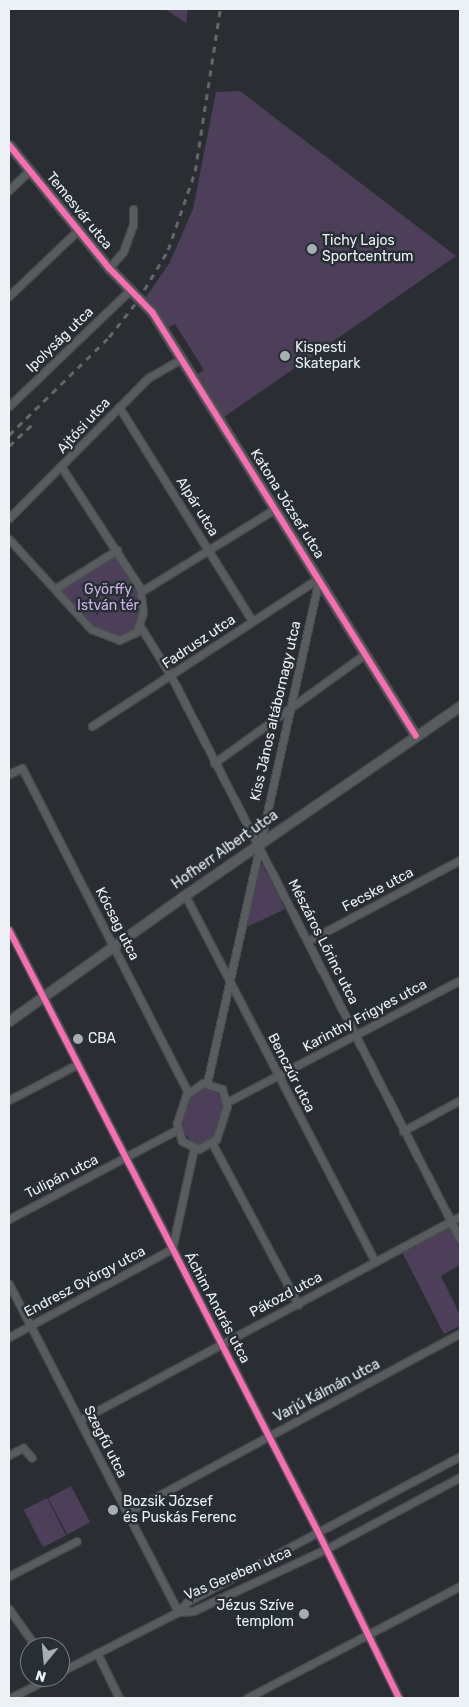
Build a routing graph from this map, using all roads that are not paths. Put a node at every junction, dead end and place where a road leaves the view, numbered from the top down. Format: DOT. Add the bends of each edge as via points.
graph roads {
  1 [pos="9,146"];
  2 [pos="30,171"];
  3 [pos="9,190"];
  4 [pos="133,209"];
  5 [pos="78,230"];
  6 [pos="109,268"];
  7 [pos="129,291"];
  8 [pos="9,296"];
  9 [pos="182,358"];
  10 [pos="9,406"];
  11 [pos="119,407"];
  12 [pos="62,468"];
  13 [pos="275,509"];
  14 [pos="9,518"];
  15 [pos="9,539"];
  16 [pos="209,549"];
  17 [pos="117,550"];
  18 [pos="319,578"];
  19 [pos="56,588"];
  20 [pos="142,591"];
  21 [pos="252,621"];
  22 [pos="140,626"];
  23 [pos="365,654"];
  24 [pos="171,676"];
  25 [pos="460,706"];
  26 [pos="288,709"];
  27 [pos="92,726"];
  28 [pos="416,736"];
  29 [pos="214,763"];
  30 [pos="9,774"];
  31 [pos="258,844"];
  32 [pos="460,860"];
  33 [pos="185,895"];
  34 [pos="9,930"];
  35 [pos="308,941"];
  36 [pos="114,945"];
  37 [pos="460,980"];
  38 [pos="229,981"];
  39 [pos="43,996"];
  40 [pos="9,1021"];
  41 [pos="356,1035"];
  42 [pos="78,1064"];
  43 [pos="279,1075"];
  44 [pos="206,1083"];
  45 [pos="188,1092"];
  46 [pos="9,1100"];
  47 [pos="460,1100"];
  48 [pos="227,1102"];
  49 [pos="178,1129"];
  50 [pos="403,1131"];
  51 [pos="212,1142"];
  52 [pos="194,1148"];
  53 [pos="127,1158"];
  54 [pos="460,1216"];
  55 [pos="9,1218"];
  56 [pos="451,1220"];
  57 [pos="460,1239"];
  58 [pos="172,1249"];
  59 [pos="375,1262"];
  60 [pos="9,1284"];
  61 [pos="298,1304"];
  62 [pos="29,1326"];
  63 [pos="460,1333"];
  64 [pos="9,1337"];
  65 [pos="222,1344"];
  66 [pos="80,1420"];
  67 [pos="269,1436"];
  68 [pos="9,1455"];
  69 [pos="460,1456"];
  70 [pos="32,1458"];
  71 [pos="460,1477"];
  72 [pos="126,1513"];
  73 [pos="317,1530"];
  74 [pos="77,1542"];
  75 [pos="326,1549"];
  76 [pos="9,1576"];
  77 [pos="460,1586"];
  78 [pos="9,1609"];
  79 [pos="178,1612"];
  80 [pos="366,1633"];
  81 [pos="29,1637"];
  82 [pos="97,1653"];
  83 [pos="70,1667"];
  84 [pos="31,1687"];
  85 [pos="10,1698"];
  86 [pos="119,1698"];
  87 [pos="247,1698"];
  88 [pos="399,1698"];
  1 -- 2 [label="street, Temesvár utca"];
  2 -- 3 [label="street"];
  2 -- 5 [label="street, Temesvár utca"];
  4 -- 6 [label="street" via="133,225 123,252"];
  5 -- 6 [label="street, Temesvár utca"];
  5 -- 8 [label="street"];
  6 -- 7 [label="street, Temesvár utca"];
  7 -- 9 [label="street, Katona József utca" via="152,312"];
  7 -- 10 [label="street, Ipolyság utca"];
  9 -- 11 [label="street, Ajtósi utca" via="148,378"];
  9 -- 13 [label="street, Katona József utca"];
  11 -- 12 [label="street, Ajtósi utca"];
  11 -- 16 [label="street, Alpár utca"];
  12 -- 14 [label="street, Ajtósi utca"];
  12 -- 17 [label="street"];
  13 -- 16 [label="street"];
  13 -- 18 [label="street, Katona József utca"];
  15 -- 19 [label="street"];
  16 -- 20 [label="street"];
  16 -- 21 [label="street, Alpár utca"];
  17 -- 19 [label="street"];
  17 -- 20 [label="street"];
  18 -- 21 [label="street, Fadrusz utca"];
  18 -- 23 [label="street, Katona József utca"];
  18 -- 26 [label="street, Kiss János altábornagy utca"];
  19 -- 22 [label="street" via="87,624 102,635 126,639"];
  20 -- 22 [label="street"];
  21 -- 24 [label="street, Fadrusz utca"];
  22 -- 24 [label="street, Mészáros Lőrinc utca"];
  23 -- 26 [label="street"];
  23 -- 28 [label="street, Katona József utca"];
  24 -- 27 [label="street, Fadrusz utca"];
  24 -- 29 [label="street, Mészáros Lőrinc utca"];
  25 -- 28 [label="street, Hofherr Albert utca"];
  26 -- 29 [label="street"];
  26 -- 31 [label="street, Kiss János altábornagy utca"];
  28 -- 31 [label="street, Hofherr Albert utca"];
  29 -- 31 [label="street, Mészáros Lőrinc utca"];
  30 -- 36 [label="street, Kócsag utca" via="22,768"];
  31 -- 33 [label="street, Hofherr Albert utca"];
  31 -- 35 [label="street, Mészáros Lőrinc utca"];
  31 -- 38 [label="street, Kiss János altábornagy utca"];
  32 -- 35 [label="street, Fecske utca"];
  33 -- 36 [label="street, Hofherr Albert utca"];
  33 -- 38 [label="street, Benczúr utca"];
  34 -- 39 [label="street, Áchim András utca"];
  35 -- 41 [label="street, Mészáros Lőrinc utca"];
  36 -- 39 [label="street, Hofherr Albert utca"];
  36 -- 45 [label="street, Kócsag utca"];
  37 -- 41 [label="street, Karinthy Frigyes utca"];
  38 -- 43 [label="street, Benczúr utca"];
  38 -- 44 [label="street, Kiss János altábornagy utca"];
  39 -- 40 [label="street, Hofherr Albert utca"];
  39 -- 42 [label="street, Áchim András utca"];
  41 -- 43 [label="street, Karinthy Frigyes utca"];
  41 -- 50 [label="street, Mészáros Lőrinc utca"];
  42 -- 46 [label="street"];
  42 -- 53 [label="street, Áchim András utca"];
  43 -- 48 [label="street, Karinthy Frigyes utca"];
  43 -- 59 [label="street, Benczúr utca"];
  44 -- 45 [label="street"];
  44 -- 48 [label="street" via="222,1089"];
  45 -- 49 [label="street" via="180,1109"];
  47 -- 50 [label="street"];
  48 -- 51 [label="street" via="222,1126"];
  49 -- 52 [label="street" via="182,1141"];
  49 -- 53 [label="street"];
  50 -- 56 [label="street, Mészáros Lőrinc utca"];
  51 -- 52 [label="street" via="203,1148"];
  51 -- 61 [label="street"];
  52 -- 58 [label="street"];
  53 -- 55 [label="street, Tulipán utca"];
  53 -- 58 [label="street, Áchim András utca"];
  54 -- 56 [label="street, Pákozd utca"];
  56 -- 57 [label="street, Mészáros Lőrinc utca"];
  56 -- 59 [label="street, Pákozd utca"];
  58 -- 62 [label="street, Endresz György utca"];
  58 -- 65 [label="street, Áchim András utca"];
  59 -- 61 [label="street, Pákozd utca"];
  60 -- 62 [label="street, Szegfű utca"];
  61 -- 65 [label="street, Pákozd utca"];
  62 -- 64 [label="street, Endresz György utca"];
  62 -- 66 [label="street, Szegfű utca"];
  63 -- 67 [label="street, Varjú Kálmán utca"];
  65 -- 66 [label="street, Pákozd utca"];
  65 -- 67 [label="street, Áchim András utca"];
  66 -- 72 [label="street, Szegfű utca"];
  67 -- 72 [label="street, Varjú Kálmán utca"];
  67 -- 73 [label="street, Áchim András utca"];
  68 -- 70 [label="street" via="23,1448"];
  69 -- 73 [label="street, Vas Gereben utca"];
  71 -- 75 [label="street, Vas Gereben utca"];
  72 -- 79 [label="street, Szegfű utca"];
  73 -- 75 [label="street, Áchim András utca"];
  73 -- 79 [label="street, Vas Gereben utca" via="187,1602"];
  74 -- 76 [label="street"];
  75 -- 79 [label="street, Vas Gereben utca" via="193,1610"];
  75 -- 80 [label="street, Áchim András utca"];
  77 -- 80 [label="street"];
  78 -- 81 [label="street"];
  79 -- 82 [label="street, Vas Gereben utca"];
  80 -- 87 [label="street"];
  80 -- 88 [label="street, Áchim András utca"];
  82 -- 83 [label="street, Vas Gereben utca"];
  82 -- 86 [label="street"];
  84 -- 85 [label="street"];
}
